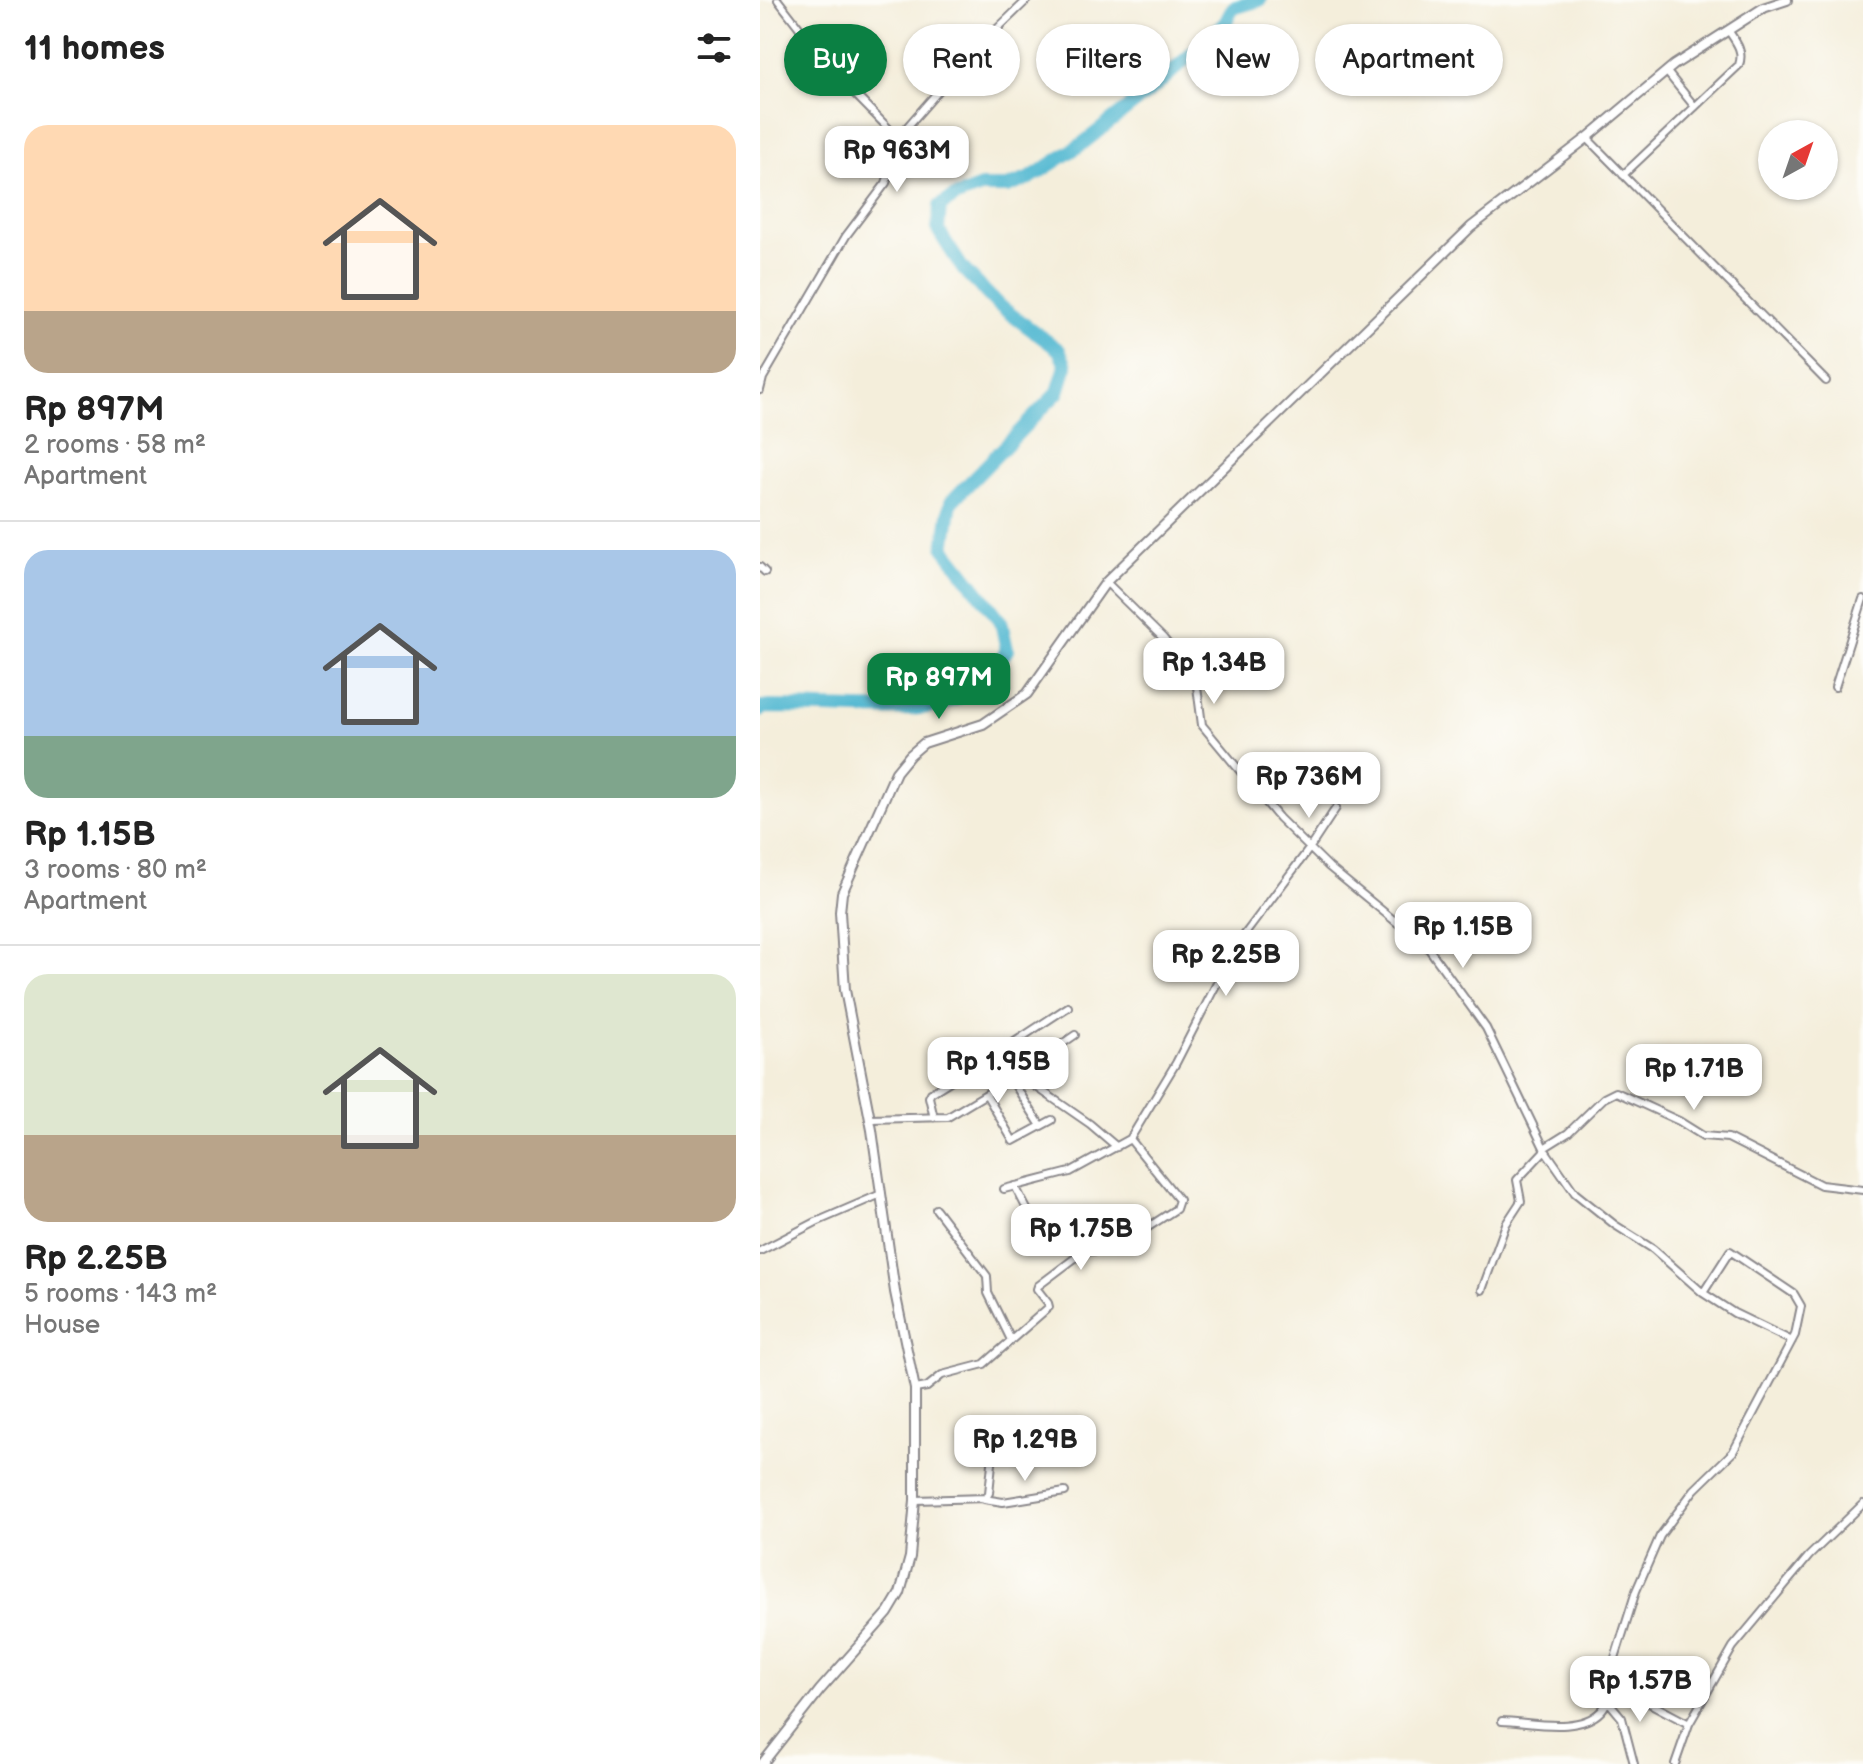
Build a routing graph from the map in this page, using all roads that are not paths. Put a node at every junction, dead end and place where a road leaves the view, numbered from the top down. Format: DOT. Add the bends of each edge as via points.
graph roads {
  1 [pos="778,0"];
  2 [pos="1027,0"];
  3 [pos="1787,0"];
  4 [pos="1728,30"];
  5 [pos="1666,71"];
  6 [pos="1695,107"];
  7 [pos="1587,138"];
  8 [pos="900,140"];
  9 [pos="1623,175"];
  10 [pos="1826,381"];
  11 [pos="760,390"];
  12 [pos="1106,582"];
  13 [pos="1863,599"];
  14 [pos="1835,687"];
  15 [pos="1336,808"];
  16 [pos="1309,849"];
  17 [pos="1068,1007"];
  18 [pos="1075,1035"];
  19 [pos="989,1058"];
  20 [pos="1017,1077"];
  21 [pos="986,1094"];
  22 [pos="934,1118"];
  23 [pos="870,1119"];
  24 [pos="1052,1120"];
  25 [pos="1041,1126"];
  26 [pos="1130,1139"];
  27 [pos="1117,1147"];
  28 [pos="1544,1149"];
  29 [pos="1015,1186"];
  30 [pos="1004,1189"];
  31 [pos="1863,1190"];
  32 [pos="881,1194"];
  33 [pos="936,1209"];
  34 [pos="1045,1244"];
  35 [pos="760,1251"];
  36 [pos="1482,1290"];
  37 [pos="1703,1293"];
  38 [pos="1011,1340"];
  39 [pos="1792,1341"];
  40 [pos="915,1389"];
  41 [pos="994,1444"];
  42 [pos="1065,1492"];
  43 [pos="984,1499"];
  44 [pos="915,1500"];
  45 [pos="1863,1504"];
  46 [pos="1608,1701"];
  47 [pos="1502,1721"];
  48 [pos="1689,1724"];
  49 [pos="762,1764"];
  50 [pos="1634,1764"];
  51 [pos="1675,1764"];
  1 -- 8 [label="street" via="835,74"];
  2 -- 8 [label="street" via="970,55"];
  3 -- 4 [label="street"];
  4 -- 5 [label="street"];
  4 -- 6 [label="street" via="1739,46 1739,65"];
  5 -- 6 [label="street"];
  5 -- 7 [label="street"];
  6 -- 9 [label="street"];
  7 -- 9 [label="street"];
  7 -- 12 [label="street" via="1471,227"];
  8 -- 11 [label="street" via="886,183 846,236"];
  9 -- 10 [label="street"];
  12 -- 16 [label="street" via="1196,679 1206,730"];
  12 -- 23 [label="street" via="1027,694 983,724 924,743 896,772 874,819 842,893 840,912 845,990"];
  13 -- 14 [label="street"];
  15 -- 16 [label="street"];
  16 -- 26 [label="street" via="1236,946"];
  16 -- 28 [label="street" via="1429,949 1486,1028"];
  17 -- 19 [label="street"];
  18 -- 20 [label="street"];
  19 -- 20 [label="street"];
  19 -- 22 [label="street" via="931,1093"];
  20 -- 21 [label="street"];
  20 -- 25 [label="street"];
  20 -- 27 [label="street"];
  21 -- 22 [label="street" via="951,1116"];
  21 -- 25 [label="street" via="1013,1141"];
  22 -- 23 [label="street"];
  23 -- 32 [label="street"];
  24 -- 25 [label="street"];
  26 -- 27 [label="street"];
  26 -- 38 [label="street" via="1179,1205 1116,1248 1083,1252 1038,1286 1049,1307"];
  27 -- 29 [label="street" via="1070,1172"];
  28 -- 31 [label="street" via="1616,1092 1703,1136 1728,1138 1821,1185"];
  28 -- 36 [label="street" via="1516,1181 1520,1203 1506,1224"];
  28 -- 37 [label="street" via="1575,1193"];
  29 -- 30 [label="street"];
  29 -- 34 [label="street"];
  32 -- 35 [label="street"];
  32 -- 40 [label="street"];
  33 -- 38 [label="street" via="987,1276 988,1293"];
  37 -- 39 [label="street"];
  37 -- 39 [label="street" via="1730,1251 1798,1299 1802,1309"];
  38 -- 40 [label="street" via="984,1364"];
  39 -- 46 [label="street" via="1733,1452 1694,1490 1660,1536 1605,1690"];
  40 -- 44 [label="street"];
  41 -- 43 [label="street"];
  42 -- 43 [label="street" via="1003,1502"];
  43 -- 44 [label="street"];
  44 -- 49 [label="street" via="910,1557 900,1593"];
  45 -- 48 [label="street" via="1809,1556 1733,1647"];
  46 -- 47 [label="street" via="1600,1712 1569,1724"];
  46 -- 48 [label="street" via="1614,1690 1623,1689"];
  46 -- 50 [label="street" via="1622,1718"];
  48 -- 51 [label="street"];
}
